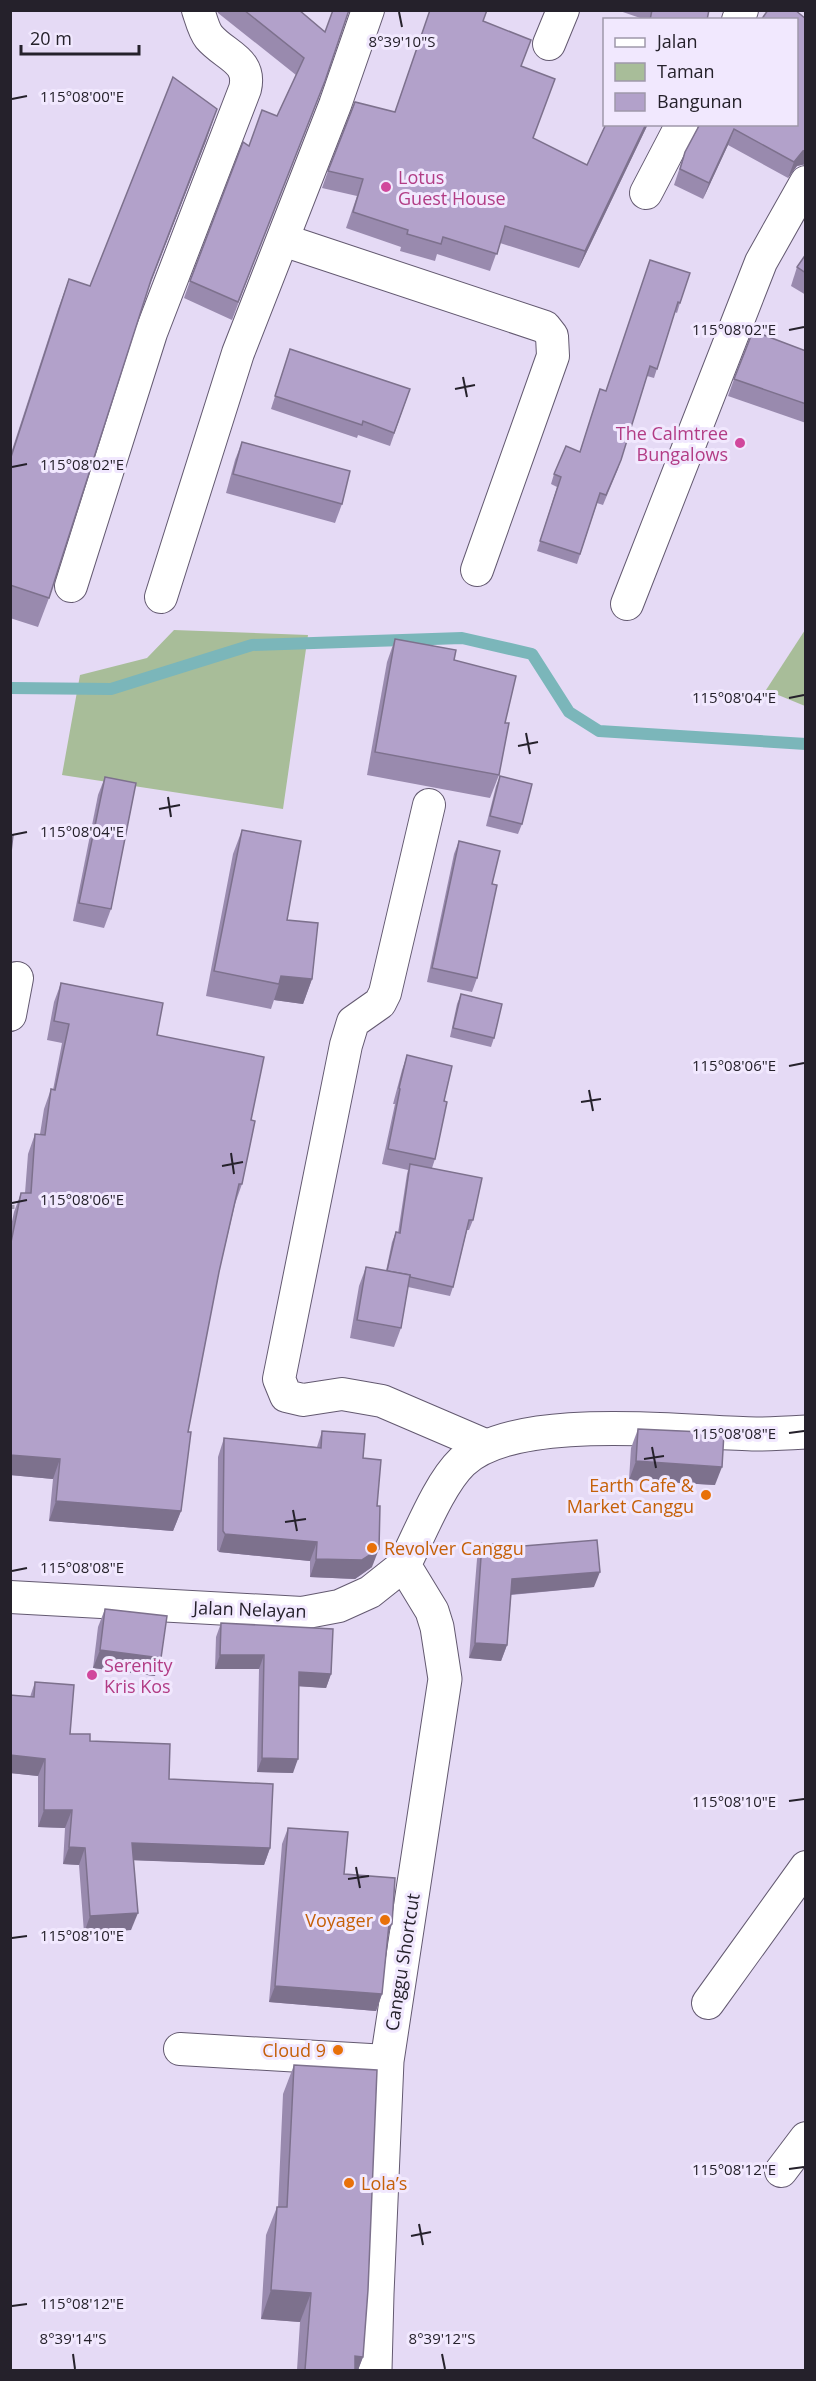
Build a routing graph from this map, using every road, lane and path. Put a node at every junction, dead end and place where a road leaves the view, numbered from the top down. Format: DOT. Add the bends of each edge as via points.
graph roads {
  1 [pos="198,10"];
  2 [pos="368,10"];
  3 [pos="563,10"];
  4 [pos="549,44"];
  5 [pos="681,126"];
  6 [pos="806,182"];
  7 [pos="646,193"];
  8 [pos="283,240"];
  9 [pos="477,570"];
  10 [pos="71,586"];
  11 [pos="161,597"];
  12 [pos="627,603"];
  13 [pos="429,805"];
  14 [pos="18,978"];
  15 [pos="10,1015"];
  16 [pos="10,1207"];
  17 [pos="22,1207"];
  18 [pos="806,1432"];
  19 [pos="487,1446"];
  20 [pos="404,1565"];
  21 [pos="10,1597"];
  22 [pos="806,1867"];
  23 [pos="708,2003"];
  24 [pos="180,2049"];
  25 [pos="387,2061"];
  26 [pos="806,2138"];
  27 [pos="781,2171"];
  28 [pos="375,2370"];
  1 -- 10 [label="street" via="208,36 243,67 248,78 151,333"];
  2 -- 8 [label="street"];
  3 -- 4 [label="street"];
  5 -- 7 [label="street"];
  6 -- 12 [label="street" via="761,262"];
  8 -- 9 [label="street" via="545,327 552,336 553,356"];
  8 -- 11 [label="street" via="238,353"];
  13 -- 19 [label="street" via="385,993 380,1003 353,1022 346,1045 279,1379 286,1396 303,1400 342,1394 382,1401"];
  14 -- 15 [label="street"];
  16 -- 17 [label="path"];
  18 -- 19 [label="street, Jalan Nelayan" via="605,1428 532,1434"];
  19 -- 20 [label="street, Jalan Nelayan" via="462,1462 446,1484"];
  20 -- 21 [label="street, Jalan Nelayan" via="370,1592 339,1606 302,1613"];
  20 -- 25 [label="street, Canggu Shortcut" via="432,1611 445,1679"];
  22 -- 23 [label="street"];
  24 -- 25 [label="street"];
  25 -- 28 [label="street, Canggu Shortcut"];
  26 -- 27 [label="street"];
}
